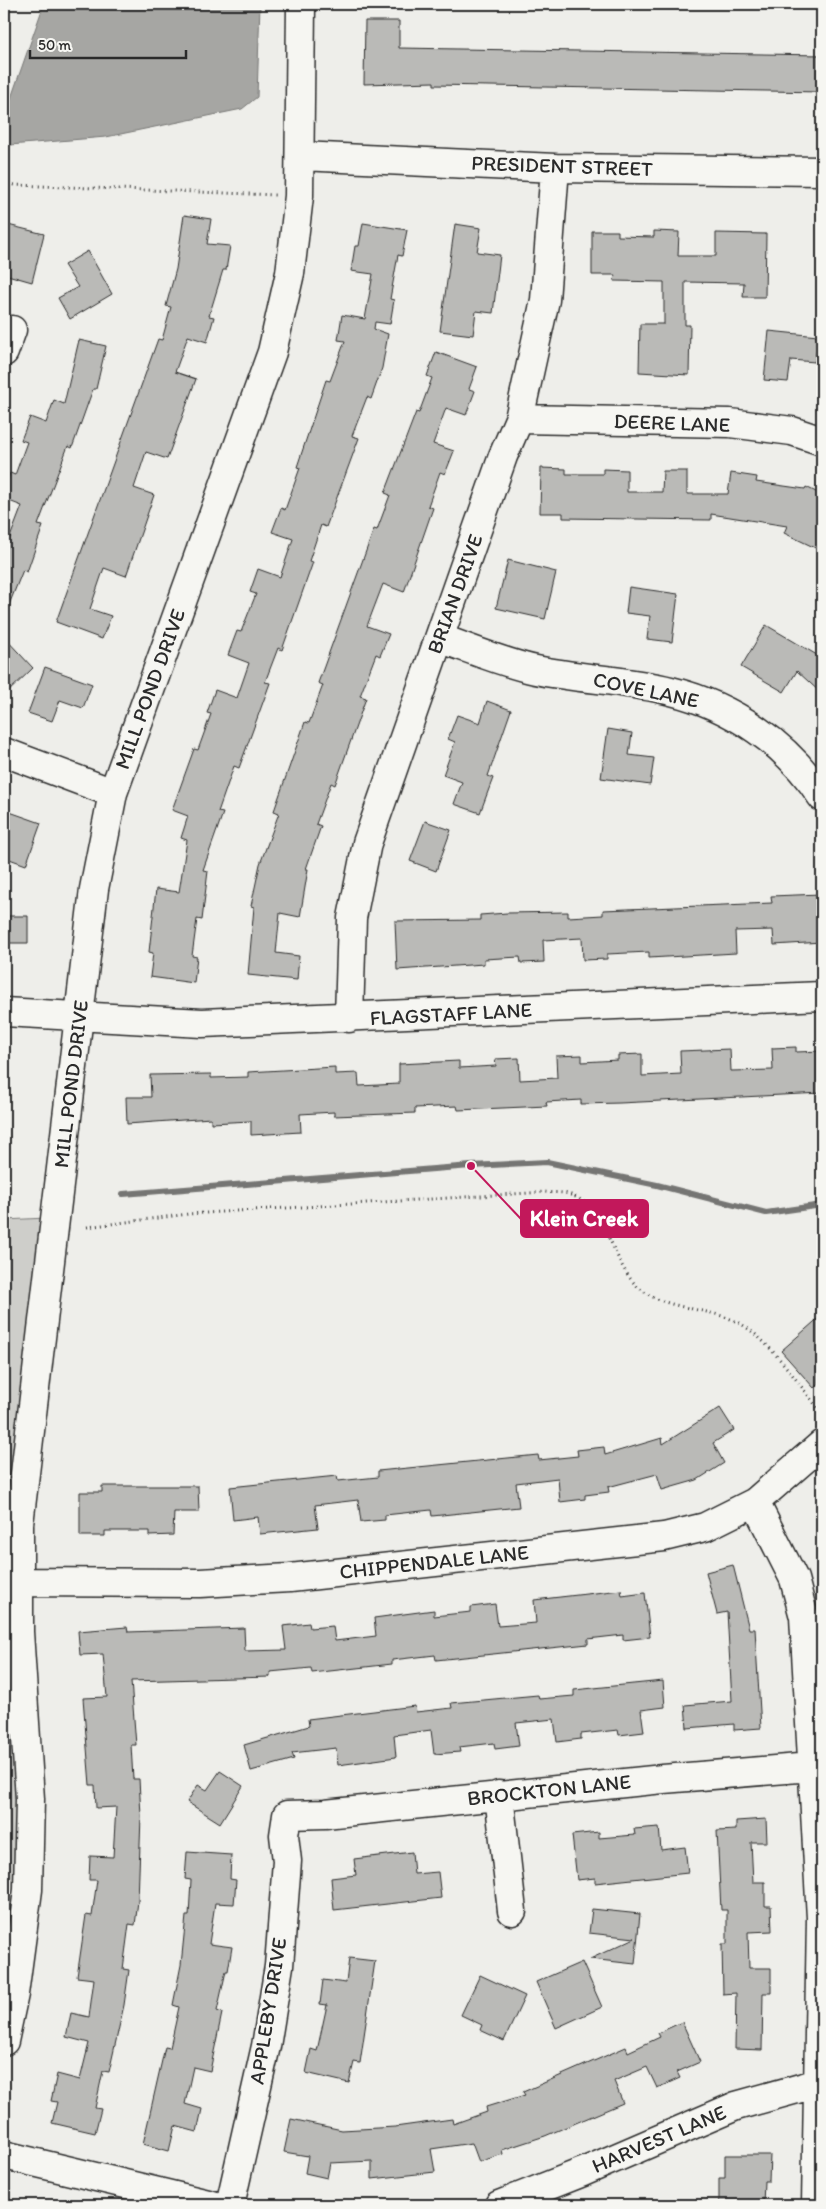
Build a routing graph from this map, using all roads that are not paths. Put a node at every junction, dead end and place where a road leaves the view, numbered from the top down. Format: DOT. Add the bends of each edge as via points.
graph roads {
  1 [pos="301,4"];
  2 [pos="301,156"];
  3 [pos="555,168"];
  4 [pos="822,171"];
  5 [pos="519,419"];
  6 [pos="822,441"];
  7 [pos="439,638"];
  8 [pos="4,752"];
  9 [pos="113,793"];
  10 [pos="822,797"];
  11 [pos="822,996"];
  12 [pos="4,1012"];
  13 [pos="79,1015"];
  14 [pos="349,1018"];
  15 [pos="822,1444"];
  16 [pos="755,1502"];
  17 [pos="18,1582"];
  18 [pos="811,1767"];
  19 [pos="500,1796"];
  20 [pos="287,1815"];
  21 [pos="512,1911"];
  22 [pos="4,2041"];
  23 [pos="820,2082"];
  24 [pos="4,2155"];
  25 [pos="507,2204"];
  26 [pos="213,2205"];
  27 [pos="230,2205"];
  28 [pos="816,2205"];
  1 -- 2 [label="street, MILL POND DRIVE"];
  2 -- 3 [label="street, PRESIDENT STREET"];
  2 -- 9 [label="street, MILL POND DRIVE" via="290,273 264,375"];
  3 -- 4 [label="street, PRESIDENT STREET"];
  3 -- 5 [label="street, BRIAN DRIVE" via="545,300"];
  5 -- 6 [label="street, DEERE LANE" via="730,423 792,431"];
  5 -- 7 [label="street, BRIAN DRIVE"];
  7 -- 10 [label="street, COVE LANE" via="535,670 670,691 706,703 742,720 794,759"];
  7 -- 14 [label="street, BRIAN DRIVE" via="367,843 352,918"];
  8 -- 9 [label="street"];
  9 -- 13 [label="street, MILL POND DRIVE" via="96,880"];
  11 -- 14 [label="street, FLAGSTAFF LANE"];
  12 -- 13 [label="street, FLAGSTAFF LANE"];
  13 -- 14 [label="street, FLAGSTAFF LANE" via="202,1023"];
  13 -- 17 [label="street, MILL POND DRIVE" via="26,1452 19,1524"];
  15 -- 16 [label="street, CHIPPENDALE LANE"];
  16 -- 17 [label="street, CHIPPENDALE LANE" via="704,1527 654,1538 281,1578 200,1583"];
  16 -- 18 [label="street" via="790,1572 804,1617"];
  17 -- 22 [label="street, MILL POND DRIVE" via="30,1799 28,1890"];
  18 -- 19 [label="street, BROCKTON LANE"];
  18 -- 23 [label="street" via="821,1918"];
  19 -- 20 [label="street, BROCKTON LANE"];
  19 -- 21 [label="street"];
  20 -- 27 [label="street, APPLEBY DRIVE" via="279,1966 266,2046"];
  23 -- 25 [label="street, HARVEST LANE" via="736,2106"];
  23 -- 28 [label="street"];
  24 -- 26 [label="street"];
}
